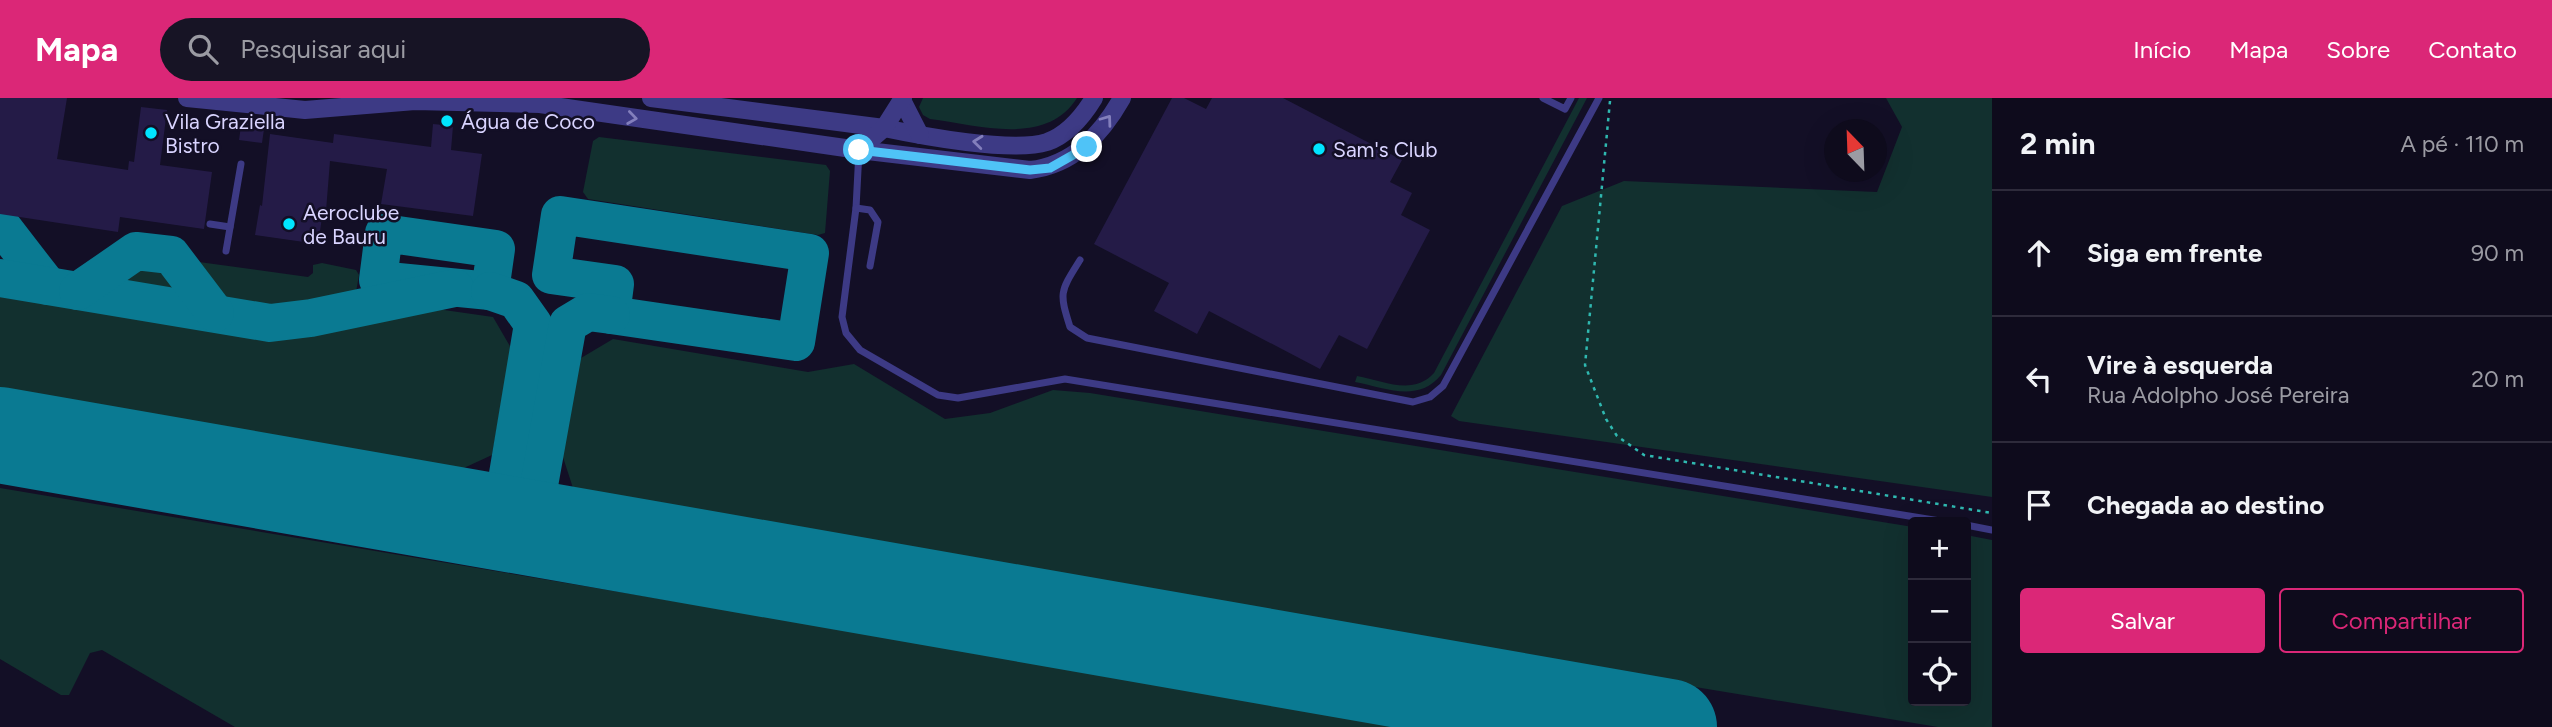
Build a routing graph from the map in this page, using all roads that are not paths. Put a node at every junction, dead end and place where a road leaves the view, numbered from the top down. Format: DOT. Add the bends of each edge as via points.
graph roads {
  1 [pos="187,98"];
  2 [pos="652,98"];
  3 [pos="1094,98"];
  4 [pos="1122,98"];
  5 [pos="1543,98"];
  6 [pos="1571,98"];
  7 [pos="1598,98"];
  8 [pos="416,99"];
  9 [pos="903,99"];
  10 [pos="884,128"];
  11 [pos="920,135"];
  12 [pos="859,150"];
  13 [pos="242,164"];
  14 [pos="856,208"];
  15 [pos="210,224"];
  16 [pos="230,227"];
  17 [pos="226,251"];
  18 [pos="1080,260"];
  19 [pos="870,265"];
  20 [pos="1915,517"];
  21 [pos="1971,527"];
  22 [pos="1992,530"];
  1 -- 8 [label="street" via="305,110"];
  2 -- 10 [label="street"];
  3 -- 11 [label="street, one-way" via="1067,131 1046,142 1015,146"];
  12 -- 4 [label="street, one-way" via="1030,170 1050,168 1087,147"];
  5 -- 6 [label="lane" via="1564,109"];
  7 -- 18 [label="lane" via="1443,386 1430,397 1413,402 1087,338 1070,327 1062,300 1063,287"];
  8 -- 12 [label="street, one-way" via="540,104"];
  9 -- 10 [label="street"];
  9 -- 11 [label="street"];
  10 -- 11 [label="street"];
  10 -- 12 [label="street"];
  12 -- 14 [label="lane"];
  13 -- 16 [label="lane"];
  14 -- 19 [label="lane" via="870,210 878,222"];
  14 -- 20 [label="lane" via="842,317 846,333 860,350 938,395 958,398 1065,379"];
  15 -- 16 [label="lane"];
  16 -- 17 [label="lane"];
  21 -- 22 [label="lane"];
}
